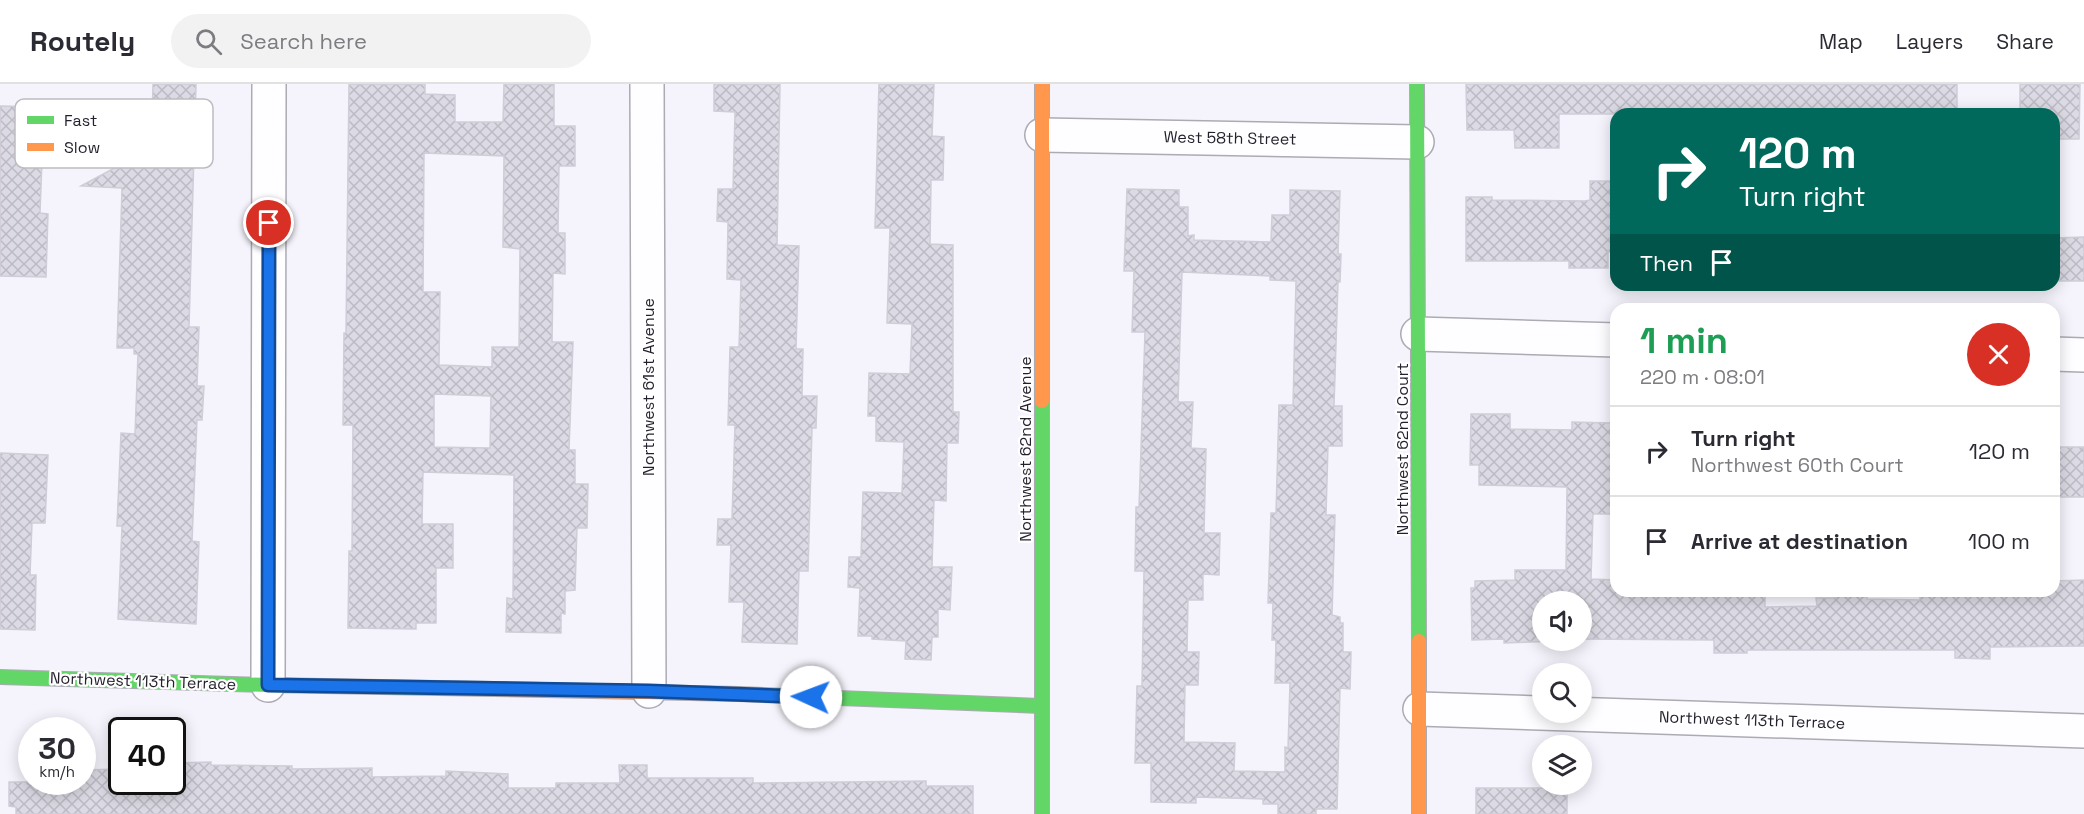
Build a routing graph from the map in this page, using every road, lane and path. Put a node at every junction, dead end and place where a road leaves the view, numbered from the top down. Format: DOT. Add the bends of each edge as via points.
graph roads {
  1 [pos="269,84"];
  2 [pos="647,84"];
  3 [pos="1042,84"];
  4 [pos="1417,84"];
  5 [pos="1042,135"];
  6 [pos="1417,142"];
  7 [pos="1418,334"];
  8 [pos="1610,340"];
  9 [pos="2060,354"];
  10 [pos="2084,355"];
  11 [pos="0,677"];
  12 [pos="268,685"];
  13 [pos="649,691"];
  14 [pos="1041,706"];
  15 [pos="1420,709"];
  16 [pos="2084,731"];
  17 [pos="1042,814"];
  18 [pos="1419,814"];
  1 -- 12 [label="street"];
  2 -- 13 [label="street, Northwest 61st Avenue"];
  3 -- 5 [label="street, Northwest 62nd Avenue"];
  4 -- 6 [label="street, Northwest 62nd Court"];
  5 -- 6 [label="street, West 58th Street"];
  5 -- 14 [label="street, Northwest 62nd Avenue"];
  6 -- 7 [label="street, Northwest 62nd Court"];
  7 -- 8 [label="street"];
  7 -- 15 [label="street, Northwest 62nd Court"];
  9 -- 10 [label="street"];
  11 -- 12 [label="street, Northwest 113th Terrace"];
  12 -- 13 [label="street, Northwest 113th Terrace"];
  13 -- 14 [label="street, Northwest 113th Terrace"];
  14 -- 17 [label="street, Northwest 62nd Avenue"];
  15 -- 16 [label="street, Northwest 113th Terrace"];
  15 -- 18 [label="street, Northwest 62nd Court"];
}
